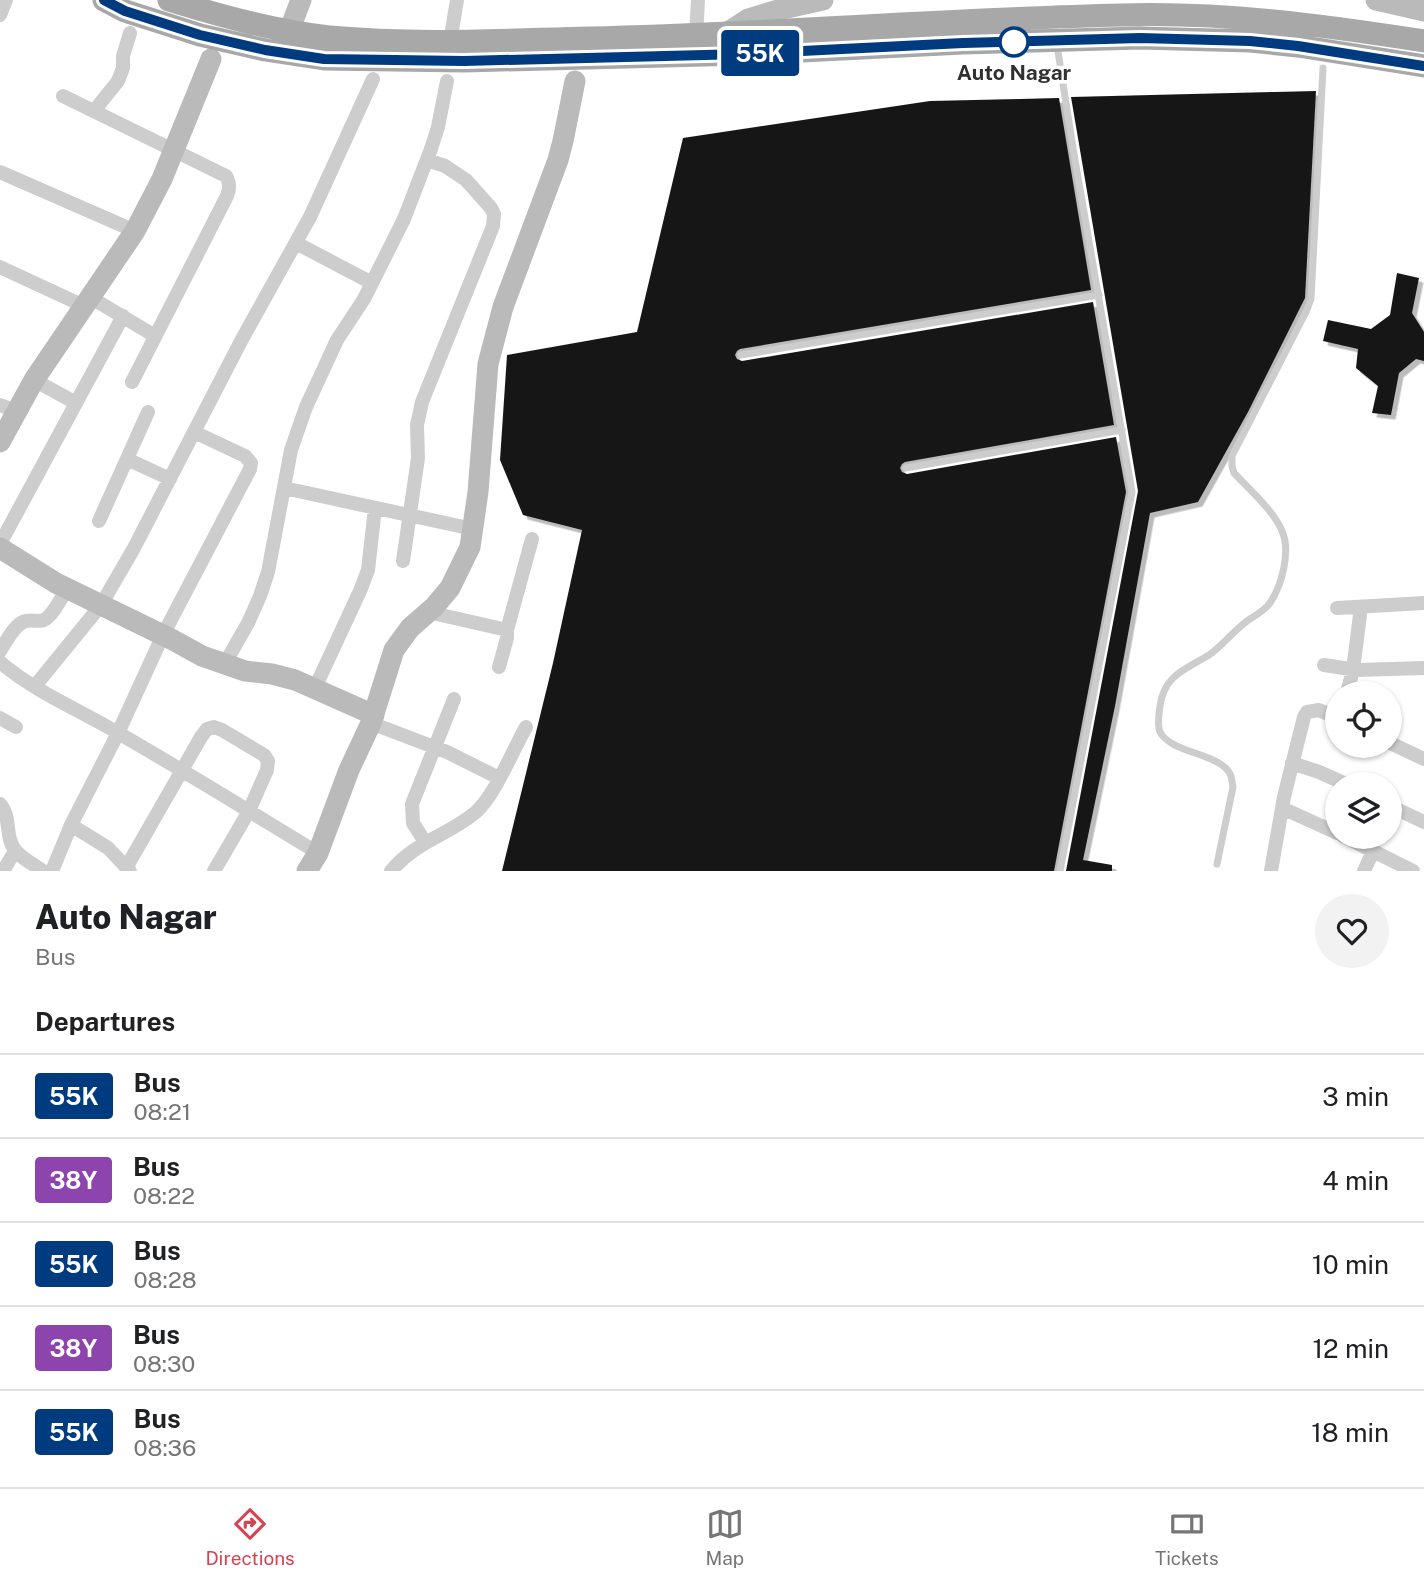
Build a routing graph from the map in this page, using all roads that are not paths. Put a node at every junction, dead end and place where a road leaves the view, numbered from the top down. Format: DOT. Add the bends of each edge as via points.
graph roads {
  1 [pos="6,0"];
  2 [pos="104,0"];
  3 [pos="169,0"];
  4 [pos="301,0"];
  5 [pos="457,0"];
  6 [pos="698,0"];
  7 [pos="823,0"];
  8 [pos="1376,0"];
  9 [pos="1424,11"];
  10 [pos="1054,13"];
  11 [pos="0,15"];
  12 [pos="289,31"];
  13 [pos="130,33"];
  14 [pos="725,34"];
  15 [pos="696,36"];
  16 [pos="1057,40"];
  17 [pos="1424,41"];
  18 [pos="450,42"];
  19 [pos="211,59"];
  20 [pos="1424,66"];
  21 [pos="1323,68"];
  22 [pos="373,79"];
  23 [pos="447,81"];
  24 [pos="575,81"];
  25 [pos="63,96"];
  26 [pos="94,111"];
  27 [pos="173,151"];
  28 [pos="427,160"];
  29 [pos="0,172"];
  30 [pos="135,231"];
  31 [pos="296,243"];
  32 [pos="0,267"];
  33 [pos="372,283"];
  34 [pos="1099,295"];
  35 [pos="87,301"];
  36 [pos="122,316"];
  37 [pos="155,336"];
  38 [pos="741,355"];
  39 [pos="34,380"];
  40 [pos="132,382"];
  41 [pos="76,403"];
  42 [pos="8,408"];
  43 [pos="148,412"];
  44 [pos="1122,430"];
  45 [pos="194,432"];
  46 [pos="0,442"];
  47 [pos="127,459"];
  48 [pos="906,468"];
  49 [pos="170,479"];
  50 [pos="284,488"];
  51 [pos="375,508"];
  52 [pos="409,515"];
  53 [pos="99,521"];
  54 [pos="473,529"];
  55 [pos="533,539"];
  56 [pos="0,546"];
  57 [pos="403,561"];
  58 [pos="67,588"];
  59 [pos="1424,603"];
  60 [pos="101,605"];
  61 [pos="1361,607"];
  62 [pos="1338,608"];
  63 [pos="428,612"];
  64 [pos="508,631"];
  65 [pos="163,635"];
  66 [pos="0,651"];
  67 [pos="0,662"];
  68 [pos="224,665"];
  69 [pos="1324,665"];
  70 [pos="499,667"];
  71 [pos="1424,668"];
  72 [pos="1353,670"];
  73 [pos="1350,681"];
  74 [pos="35,686"];
  75 [pos="314,690"];
  76 [pos="454,699"];
  77 [pos="1325,713"];
  78 [pos="0,718"];
  79 [pos="372,719"];
  80 [pos="16,727"];
  81 [pos="526,727"];
  82 [pos="118,733"];
  83 [pos="435,747"];
  84 [pos="1402,749"];
  85 [pos="1424,759"];
  86 [pos="1292,763"];
  87 [pos="183,771"];
  88 [pos="1325,775"];
  89 [pos="499,778"];
  90 [pos="0,804"];
  91 [pos="1282,808"];
  92 [pos="250,811"];
  93 [pos="1402,812"];
  94 [pos="1424,822"];
  95 [pos="71,825"];
  96 [pos="1325,828"];
  97 [pos="425,842"];
  98 [pos="1370,849"];
  99 [pos="15,851"];
  100 [pos="1374,851"];
  101 [pos="312,862"];
  102 [pos="1217,864"];
  103 [pos="128,869"];
  104 [pos="3,871"];
  105 [pos="43,871"];
  106 [pos="52,871"];
  107 [pos="214,871"];
  108 [pos="391,871"];
  109 [pos="1060,871"];
  110 [pos="1271,871"];
  111 [pos="1364,871"];
  112 [pos="1413,871"];
  1 -- 11 [label="street"];
  2 -- 16 [label="main road" via="200,35 324,59 464,61"];
  3 -- 12 [label="main road"];
  4 -- 12 [label="street"];
  5 -- 18 [label="street"];
  6 -- 15 [label="street"];
  7 -- 14 [label="street" via="748,19"];
  8 -- 9 [label="street"];
  10 -- 14 [label="main road"];
  10 -- 16 [label="lane"];
  10 -- 17 [label="main road" via="1251,18"];
  12 -- 18 [label="main road"];
  13 -- 26 [label="street" via="118,81"];
  14 -- 15 [label="main road"];
  15 -- 18 [label="main road"];
  16 -- 20 [label="main road" via="1250,41"];
  16 -- 34 [label="lane"];
  19 -- 27 [label="street"];
  21 -- 102 [label="lane" via="1311,299 1232,456 1234,473 1283,531 1282,576 1270,603 1213,652 1173,677 1160,705 1160,732 1165,738 1224,766 1232,778"];
  22 -- 31 [label="street"];
  23 -- 28 [label="street"];
  24 -- 54 [label="street" via="558,160 503,307 488,364"];
  25 -- 26 [label="street"];
  26 -- 27 [label="street"];
  27 -- 30 [label="street"];
  27 -- 37 [label="street" via="226,176 229,190"];
  28 -- 33 [label="street"];
  28 -- 52 [label="street" via="466,180 494,214 422,402"];
  29 -- 30 [label="street"];
  30 -- 35 [label="street"];
  31 -- 33 [label="street"];
  31 -- 45 [label="street"];
  32 -- 35 [label="street"];
  33 -- 50 [label="street" via="337,340 306,407"];
  34 -- 38 [label="lane"];
  34 -- 44 [label="lane"];
  35 -- 36 [label="street"];
  35 -- 39 [label="street"];
  36 -- 37 [label="street"];
  36 -- 41 [label="street"];
  37 -- 40 [label="street"];
  39 -- 41 [label="street"];
  39 -- 42 [label="street"];
  41 -- 56 [label="street"];
  42 -- 46 [label="street"];
  43 -- 47 [label="street"];
  44 -- 48 [label="lane"];
  44 -- 109 [label="lane" via="1132,492"];
  45 -- 49 [label="street"];
  45 -- 65 [label="street" via="251,463"];
  47 -- 49 [label="street"];
  47 -- 53 [label="street"];
  49 -- 60 [label="street"];
  50 -- 51 [label="street"];
  50 -- 68 [label="street" via="264,584"];
  51 -- 52 [label="street"];
  51 -- 75 [label="street" via="368,570"];
  52 -- 54 [label="street"];
  52 -- 57 [label="street"];
  54 -- 63 [label="street" via="470,547 450,588"];
  55 -- 64 [label="street"];
  56 -- 58 [label="street"];
  58 -- 60 [label="street"];
  58 -- 66 [label="street" via="46,620 21,623"];
  59 -- 61 [label="street"];
  60 -- 65 [label="street"];
  60 -- 74 [label="street"];
  61 -- 62 [label="street"];
  61 -- 72 [label="street"];
  63 -- 64 [label="street"];
  63 -- 79 [label="street" via="394,650"];
  64 -- 70 [label="street"];
  65 -- 68 [label="street"];
  65 -- 82 [label="street"];
  67 -- 74 [label="street"];
  68 -- 75 [label="street" via="295,680"];
  69 -- 72 [label="street"];
  71 -- 72 [label="street"];
  72 -- 73 [label="street"];
  74 -- 82 [label="street"];
  75 -- 79 [label="street"];
  76 -- 83 [label="street"];
  77 -- 86 [label="street" via="1307,712"];
  78 -- 80 [label="street"];
  79 -- 83 [label="street"];
  79 -- 101 [label="street"];
  81 -- 89 [label="street"];
  82 -- 87 [label="street"];
  82 -- 95 [label="street"];
  83 -- 89 [label="street"];
  83 -- 97 [label="street" via="411,810"];
  84 -- 85 [label="street"];
  86 -- 88 [label="street"];
  86 -- 91 [label="street"];
  87 -- 92 [label="street"];
  87 -- 92 [label="street" via="201,737 214,727 257,750 268,761 267,771"];
  87 -- 103 [label="street"];
  89 -- 97 [label="street" via="475,812"];
  90 -- 99 [label="street"];
  91 -- 96 [label="street"];
  91 -- 110 [label="street"];
  92 -- 101 [label="street"];
  92 -- 107 [label="street"];
  93 -- 94 [label="street"];
  95 -- 103 [label="street" via="108,848"];
  95 -- 106 [label="street"];
  97 -- 108 [label="street"];
  98 -- 100 [label="street"];
  99 -- 104 [label="street"];
  99 -- 105 [label="street"];
  100 -- 111 [label="street"];
  100 -- 112 [label="street"];
}
